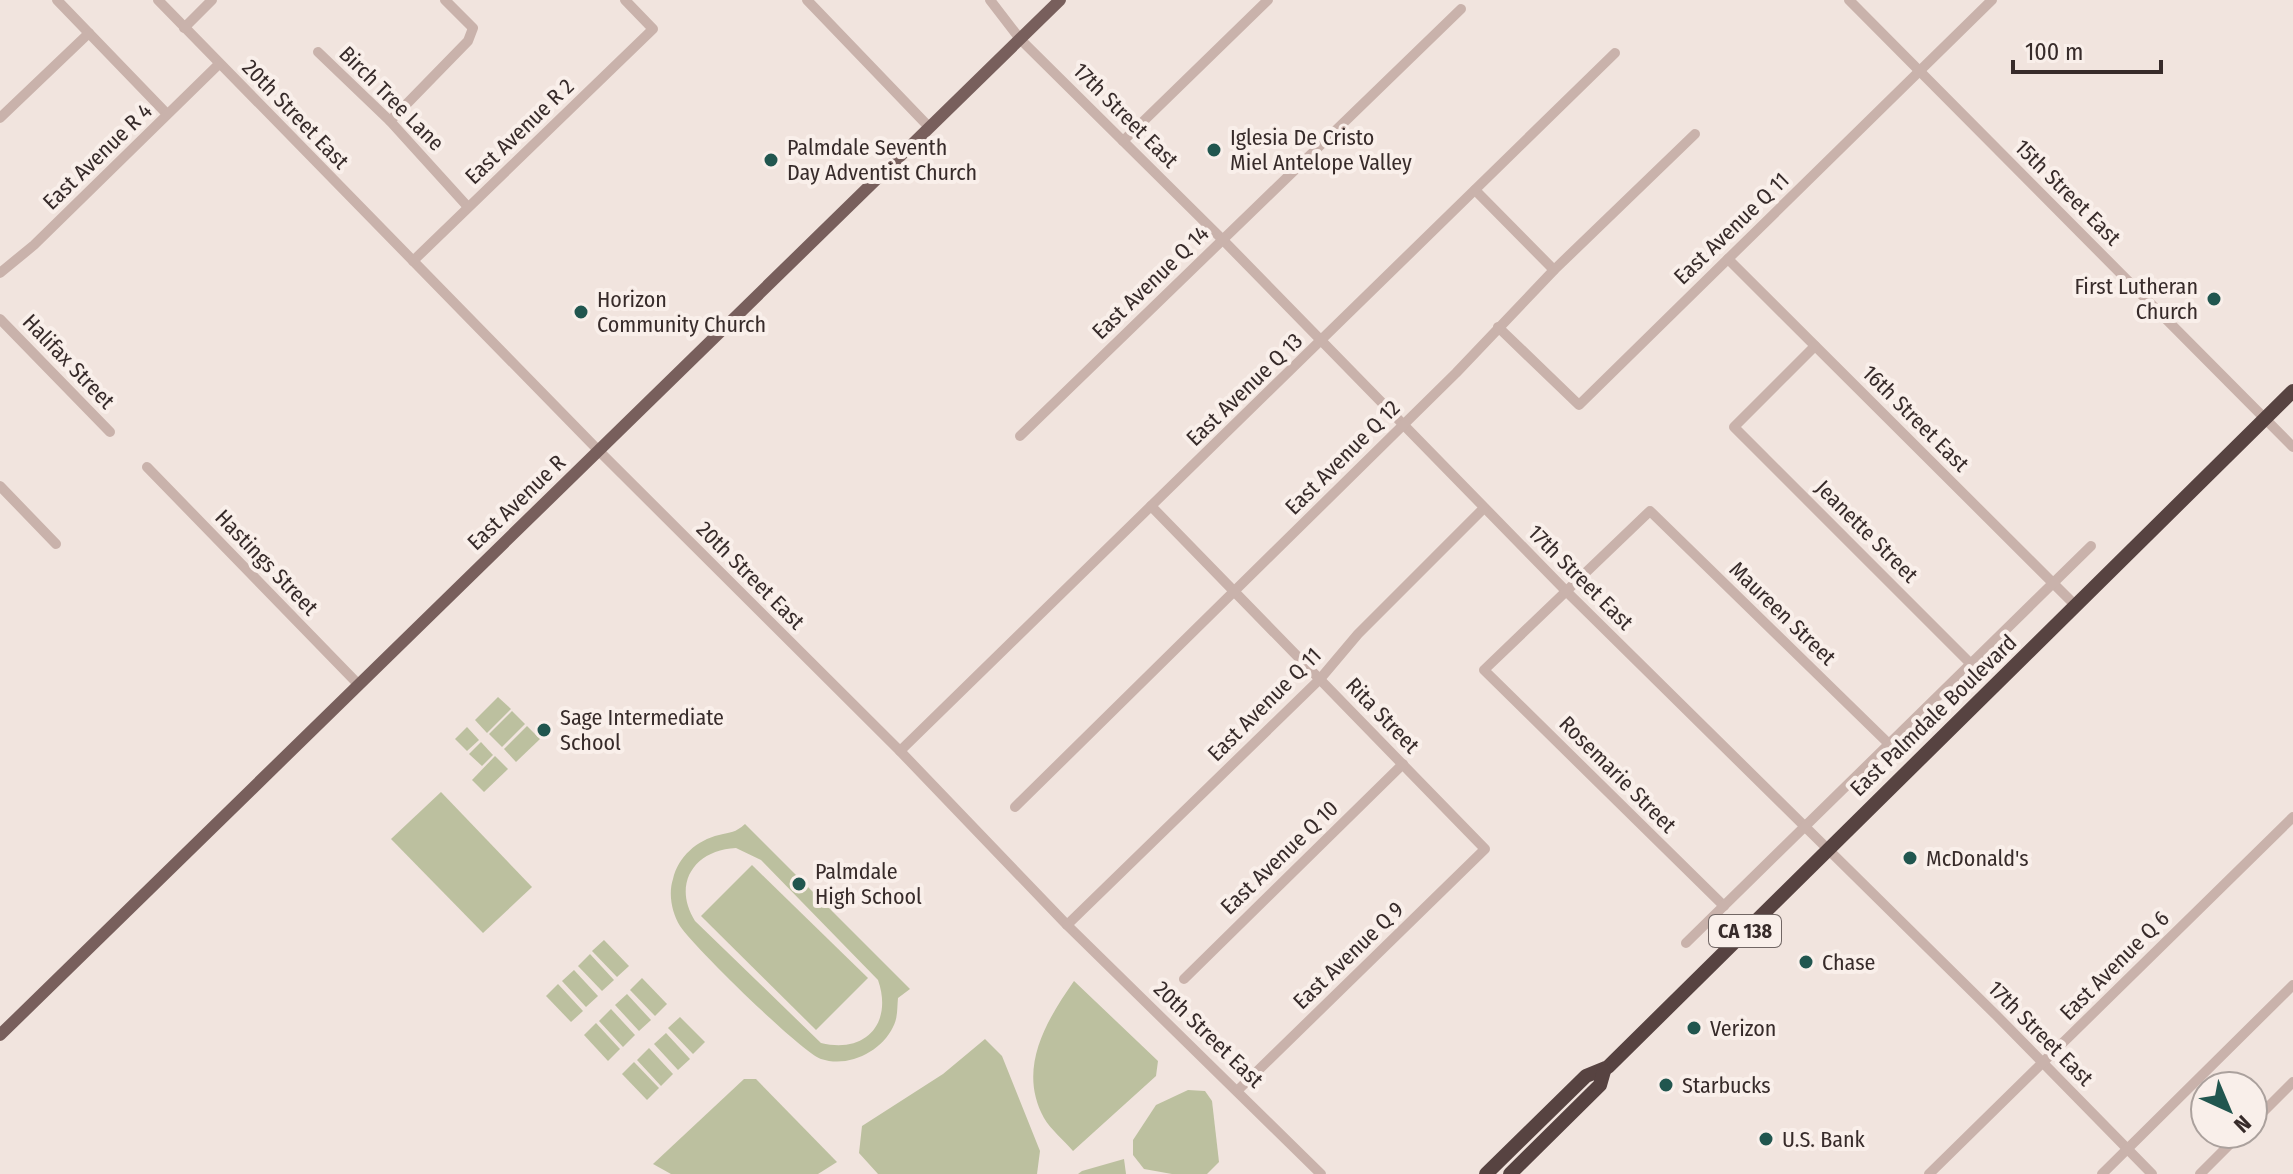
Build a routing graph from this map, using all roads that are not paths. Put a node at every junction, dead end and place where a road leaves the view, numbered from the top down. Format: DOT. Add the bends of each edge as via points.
graph roads {
  1 [pos="57,0"];
  2 [pos="158,0"];
  3 [pos="212,0"];
  4 [pos="445,0"];
  5 [pos="625,0"];
  6 [pos="807,0"];
  7 [pos="990,0"];
  8 [pos="1060,0"];
  9 [pos="1268,0"];
  10 [pos="1849,0"];
  11 [pos="1992,0"];
  12 [pos="1461,9"];
  13 [pos="184,28"];
  14 [pos="89,33"];
  15 [pos="1020,39"];
  16 [pos="318,52"];
  17 [pos="1615,53"];
  18 [pos="219,64"];
  19 [pos="1919,71"];
  20 [pos="167,114"];
  21 [pos="0,118"];
  22 [pos="390,121"];
  23 [pos="929,127"];
  24 [pos="1695,134"];
  25 [pos="1123,141"];
  26 [pos="1475,190"];
  27 [pos="468,207"];
  28 [pos="1223,240"];
  29 [pos="1728,259"];
  30 [pos="413,261"];
  31 [pos="1554,270"];
  32 [pos="0,273"];
  33 [pos="0,319"];
  34 [pos="1498,327"];
  35 [pos="1322,341"];
  36 [pos="1815,346"];
  37 [pos="2293,391"];
  38 [pos="2265,419"];
  39 [pos="1404,424"];
  40 [pos="110,432"];
  41 [pos="1020,436"];
  42 [pos="2293,447"];
  43 [pos="598,450"];
  44 [pos="147,467"];
  45 [pos="0,486"];
  46 [pos="1151,506"];
  47 [pos="1484,508"];
  48 [pos="56,544"];
  49 [pos="2091,546"];
  50 [pos="2053,583"];
  51 [pos="1566,591"];
  52 [pos="1235,592"];
  53 [pos="2076,606"];
  54 [pos="1971,664"];
  55 [pos="1320,679"];
  56 [pos="358,684"];
  57 [pos="1889,744"];
  58 [pos="900,751"];
  59 [pos="1403,764"];
  60 [pos="1015,807"];
  61 [pos="2293,817"];
  62 [pos="1805,826"];
  63 [pos="1828,848"];
  64 [pos="1485,849"];
  65 [pos="1724,906"];
  66 [pos="1067,925"];
  67 [pos="1686,943"];
  68 [pos="1184,979"];
  69 [pos="2293,985"];
  70 [pos="0,1035"];
  71 [pos="2043,1062"];
  72 [pos="1604,1071"];
  73 [pos="2293,1082"];
  74 [pos="1238,1090"];
  75 [pos="1564,1098"];
  76 [pos="2269,1106"];
  77 [pos="2128,1148"];
  78 [pos="2224,1150"];
  79 [pos="1522,1162"];
  80 [pos="1321,1174"];
  81 [pos="1486,1174"];
  82 [pos="1510,1174"];
  83 [pos="1929,1174"];
  84 [pos="2102,1174"];
  85 [pos="2152,1174"];
  86 [pos="2200,1174"];
  1 -- 14 [label="street"];
  2 -- 13 [label="street, 20th Street East"];
  3 -- 13 [label="street"];
  4 -- 22 [label="street" via="473,28 468,41"];
  5 -- 27 [label="street, East Avenue R 2" via="653,29"];
  6 -- 23 [label="street"];
  7 -- 15 [label="street, 17th Street East"];
  8 -- 15 [label="main road, East Avenue R"];
  9 -- 25 [label="street"];
  10 -- 19 [label="street, 15th Street East"];
  11 -- 19 [label="street, East Avenue Q 11"];
  12 -- 28 [label="street, East Avenue Q 14"];
  13 -- 18 [label="street, 20th Street East"];
  14 -- 20 [label="street"];
  14 -- 21 [label="street"];
  15 -- 23 [label="main road, East Avenue R"];
  15 -- 25 [label="street, 17th Street East"];
  16 -- 22 [label="street, Birch Tree Lane"];
  17 -- 26 [label="street, East Avenue Q 13"];
  18 -- 20 [label="street, East Avenue R 4"];
  18 -- 30 [label="street, 20th Street East"];
  19 -- 29 [label="street, East Avenue Q 11"];
  19 -- 38 [label="street, 15th Street East"];
  20 -- 32 [label="street, East Avenue R 4"];
  22 -- 27 [label="street, Birch Tree Lane"];
  23 -- 43 [label="main road, East Avenue R"];
  24 -- 31 [label="street, East Avenue Q 12"];
  25 -- 28 [label="street, 17th Street East"];
  26 -- 31 [label="street"];
  26 -- 35 [label="street, East Avenue Q 13"];
  27 -- 30 [label="street, East Avenue R 2"];
  28 -- 35 [label="street, 17th Street East"];
  28 -- 41 [label="street, East Avenue Q 14"];
  29 -- 34 [label="street, East Avenue Q 11" via="1579,405"];
  29 -- 36 [label="street, 16th Street East"];
  30 -- 43 [label="street, 20th Street East"];
  31 -- 34 [label="street, East Avenue Q 12"];
  33 -- 40 [label="street, Halifax Street"];
  34 -- 39 [label="street, East Avenue Q 12"];
  35 -- 39 [label="street, 17th Street East"];
  35 -- 46 [label="street, East Avenue Q 13"];
  36 -- 50 [label="street, 16th Street East"];
  36 -- 54 [label="street, Jeanette Street" via="1734,427"];
  37 -- 38 [label="highway, East Palmdale Boulevard / CA 138"];
  38 -- 42 [label="street, 15th Street East"];
  38 -- 53 [label="highway, East Palmdale Boulevard / CA 138"];
  39 -- 47 [label="street, 17th Street East"];
  39 -- 52 [label="street, East Avenue Q 12"];
  43 -- 56 [label="main road, East Avenue R"];
  43 -- 58 [label="street, 20th Street East"];
  44 -- 56 [label="street, Hastings Street"];
  45 -- 48 [label="street"];
  46 -- 52 [label="street, Rita Street"];
  46 -- 58 [label="street, East Avenue Q 13"];
  47 -- 51 [label="street, 17th Street East"];
  47 -- 55 [label="street, East Avenue Q 11"];
  49 -- 50 [label="street, East Palmdale Boulevard"];
  50 -- 53 [label="street, 16th Street East"];
  50 -- 54 [label="street, East Palmdale Boulevard"];
  51 -- 57 [label="street, Maureen Street" via="1650,511"];
  51 -- 62 [label="street, 17th Street East"];
  51 -- 65 [label="street, Rosemarie Street" via="1484,670"];
  52 -- 55 [label="street, Rita Street"];
  52 -- 60 [label="street, East Avenue Q 12"];
  53 -- 63 [label="highway, East Palmdale Boulevard / CA 138"];
  54 -- 57 [label="street, East Palmdale Boulevard"];
  55 -- 59 [label="street, Rita Street"];
  55 -- 66 [label="street, East Avenue Q 11"];
  56 -- 70 [label="main road, East Avenue R"];
  57 -- 62 [label="street, East Palmdale Boulevard"];
  58 -- 66 [label="street, 20th Street East"];
  59 -- 64 [label="street, Rita Street"];
  59 -- 68 [label="street, East Avenue Q 10"];
  61 -- 71 [label="street, East Avenue Q 6"];
  62 -- 63 [label="street, 17th Street East"];
  62 -- 65 [label="street, East Palmdale Boulevard"];
  63 -- 71 [label="street, 17th Street East"];
  63 -- 72 [label="highway, East Palmdale Boulevard / CA 138"];
  64 -- 74 [label="street, East Avenue Q 9"];
  65 -- 67 [label="street, East Palmdale Boulevard"];
  66 -- 74 [label="street, 20th Street East"];
  69 -- 77 [label="street"];
  71 -- 77 [label="street, 17th Street East"];
  71 -- 83 [label="street, East Avenue Q 6"];
  72 -- 75 [label="highway, East Palmdale Boulevard / CA 138" via="1586,1076"];
  72 -- 79 [label="highway, East Palmdale Boulevard / CA 138" via="1600,1085"];
  73 -- 76 [label="street"];
  74 -- 80 [label="street, 20th Street East"];
  75 -- 79 [label="highway" via="1559,1113 1522,1155"];
  75 -- 81 [label="highway, East Palmdale Boulevard / CA 138"];
  77 -- 84 [label="street"];
  77 -- 85 [label="street, 17th Street East"];
  78 -- 86 [label="street"];
  79 -- 82 [label="highway, East Palmdale Boulevard / CA 138"];
}
